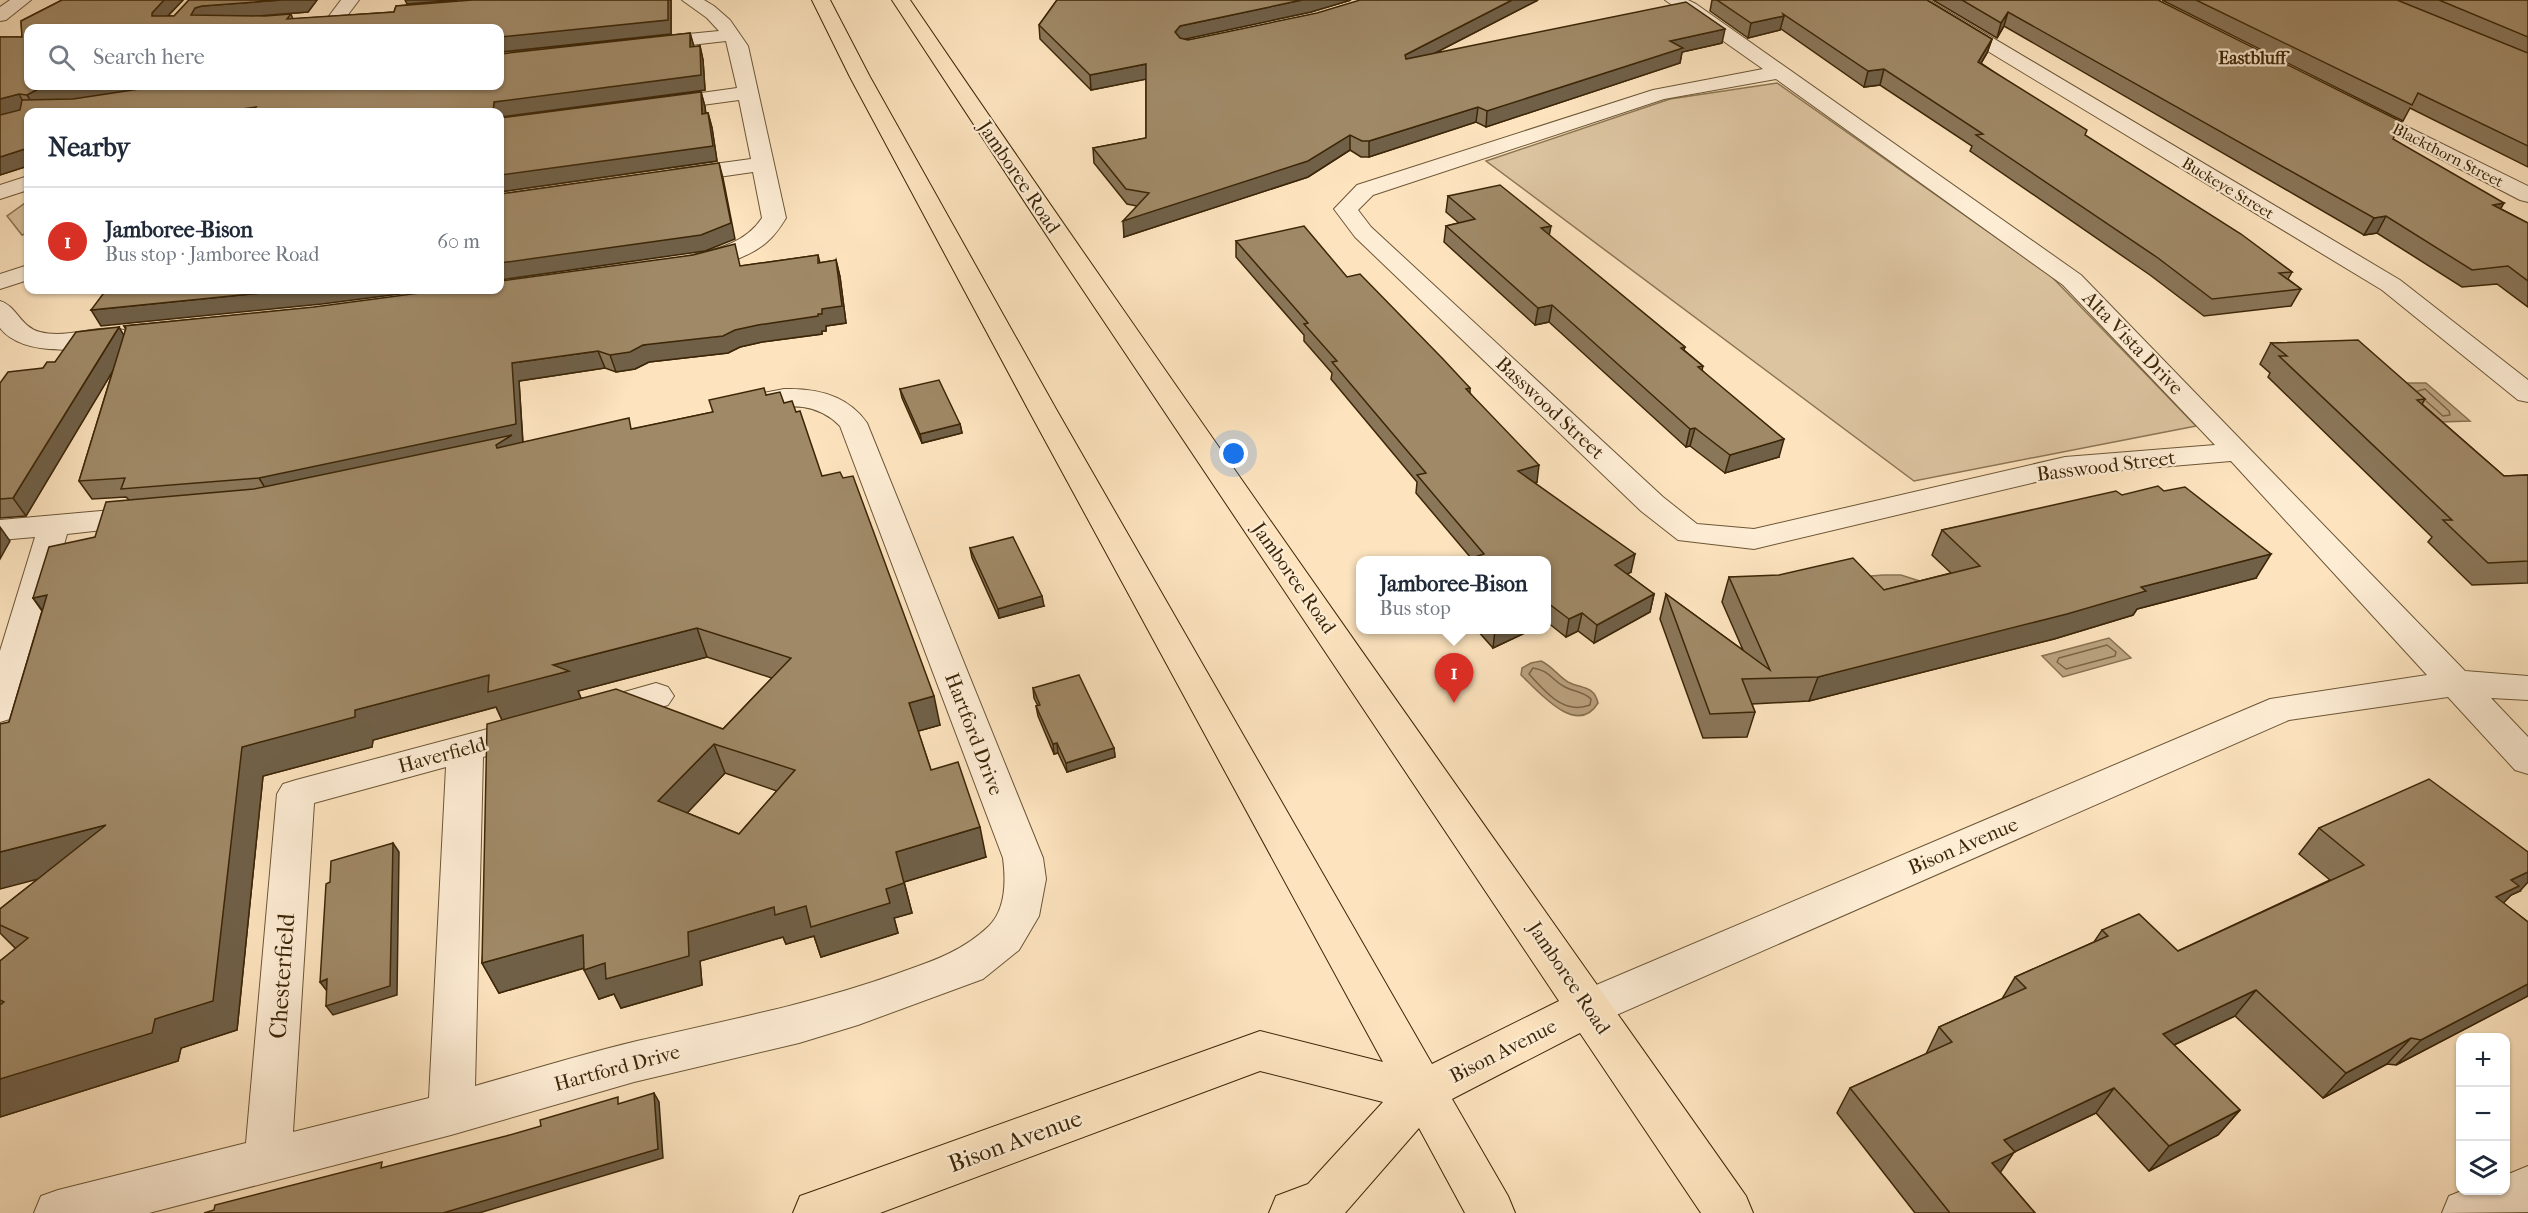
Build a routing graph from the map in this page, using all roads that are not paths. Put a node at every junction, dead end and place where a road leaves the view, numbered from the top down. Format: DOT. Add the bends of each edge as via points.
graph roads {
  1 [pos="22,0"];
  2 [pos="691,0"];
  3 [pos="821,0"];
  4 [pos="901,0"];
  5 [pos="1674,0"];
  6 [pos="1916,0"];
  7 [pos="355,7"];
  8 [pos="0,16"];
  9 [pos="330,17"];
  10 [pos="732,35"];
  11 [pos="633,46"];
  12 [pos="1781,72"];
  13 [pos="748,93"];
  14 [pos="2346,103"];
  15 [pos="636,108"];
  16 [pos="763,164"];
  17 [pos="659,179"];
  18 [pos="24,184"];
  19 [pos="0,192"];
  20 [pos="2528,195"];
  21 [pos="665,266"];
  22 [pos="24,273"];
  23 [pos="0,282"];
  24 [pos="0,309"];
  25 [pos="138,333"];
  26 [pos="2528,394"];
  27 [pos="702,414"];
  28 [pos="2238,452"];
  29 [pos="179,514"];
  30 [pos="54,524"];
  31 [pos="0,530"];
  32 [pos="2456,683"];
  33 [pos="2528,688"];
  34 [pos="656,696"];
  35 [pos="0,709"];
  36 [pos="465,749"];
  37 [pos="2528,760"];
  38 [pos="296,794"];
  39 [pos="1590,1007"];
  40 [pos="1422,1092"];
  41 [pos="451,1114"];
  42 [pos="268,1159"];
  43 [pos="2528,1189"];
  44 [pos="58,1213"];
  45 [pos="817,1213"];
  46 [pos="1293,1213"];
  47 [pos="1491,1213"];
  48 [pos="1729,1213"];
  49 [pos="2466,1213"];
  1 -- 8 [label="street"];
  2 -- 10 [label="street" via="724,21"];
  3 -- 40 [label="main road" via="1031,388"];
  4 -- 39 [label="main road, Jamboree Road" via="1073,257"];
  5 -- 12 [label="street, Alta Vista Drive"];
  6 -- 26 [label="street, Buckeye Street" via="2391,285"];
  7 -- 9 [label="street"];
  10 -- 11 [label="street"];
  10 -- 13 [label="street"];
  12 -- 28 [label="street, Alta Vista Drive" via="2072,280"];
  12 -- 28 [label="street, Basswood Street" via="1660,94 1365,190 1346,209 1364,232 1635,488 1689,533 1754,539 2065,466"];
  13 -- 15 [label="street"];
  13 -- 16 [label="street"];
  14 -- 20 [label="street, Blackthorn Street"];
  16 -- 17 [label="street"];
  16 -- 21 [label="street" via="774,218 768,230 730,253"];
  18 -- 19 [label="street"];
  22 -- 23 [label="street"];
  24 -- 25 [label="street" via="22,334 42,339"];
  27 -- 41 [label="street, Hartford Drive" via="799,397 824,401 843,410 853,423 1023,858 1026,879 1019,916 1004,938 968,966 858,1006 799,1024 634,1062"];
  28 -- 32 [label="street, Alta Vista Drive"];
  29 -- 30 [label="street"];
  30 -- 31 [label="street"];
  30 -- 35 [label="street"];
  32 -- 33 [label="street, Bison Avenue"];
  32 -- 37 [label="street, Alta Vista Drive"];
  32 -- 39 [label="street, Bison Avenue" via="2283,708"];
  34 -- 36 [label="street, Haverfield"];
  36 -- 38 [label="street, Haverfield"];
  36 -- 41 [label="street"];
  38 -- 42 [label="street, Chesterfield"];
  39 -- 40 [label="main road, Bison Avenue"];
  39 -- 48 [label="main road, Jamboree Road"];
  40 -- 45 [label="main road, Bison Avenue" via="1260,1051"];
  40 -- 46 [label="main road, Bison Avenue" via="1324,1201"];
  40 -- 47 [label="main road"];
  41 -- 42 [label="street, Hartford Drive"];
  42 -- 44 [label="street, Hartford Drive"];
  43 -- 49 [label="street"];
}
